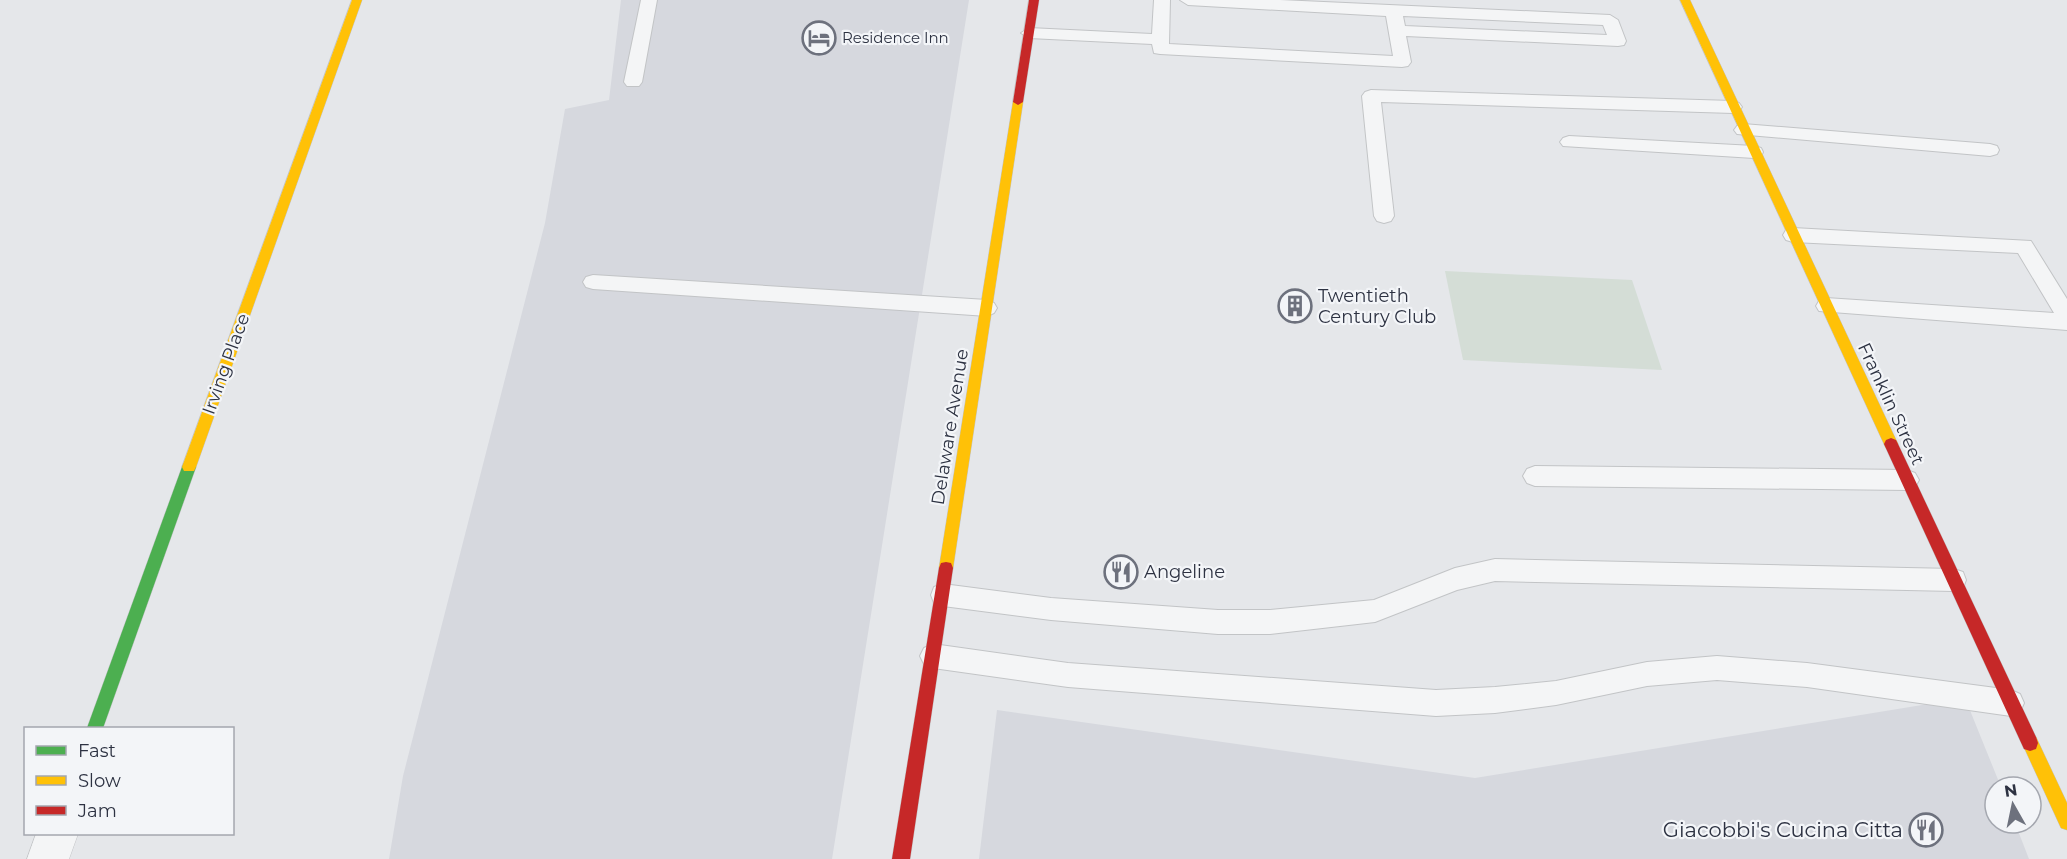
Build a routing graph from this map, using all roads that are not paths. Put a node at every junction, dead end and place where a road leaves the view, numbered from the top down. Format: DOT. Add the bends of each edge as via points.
graph roads {
  1 [pos="357,0"];
  2 [pos="649,0"];
  3 [pos="1034,0"];
  4 [pos="1162,0"];
  5 [pos="1188,0"];
  6 [pos="1685,0"];
  7 [pos="1394,11"];
  8 [pos="1397,31"];
  9 [pos="1029,33"];
  10 [pos="1160,39"];
  11 [pos="633,82"];
  12 [pos="1732,107"];
  13 [pos="1743,130"];
  14 [pos="1569,142"];
  15 [pos="1989,150"];
  16 [pos="1754,153"];
  17 [pos="1384,216"];
  18 [pos="1793,235"];
  19 [pos="593,282"];
  20 [pos="1826,306"];
  21 [pos="987,308"];
  22 [pos="2067,317"];
  23 [pos="2067,322"];
  24 [pos="1535,476"];
  25 [pos="1907,480"];
  26 [pos="1954,580"];
  27 [pos="943,595"];
  28 [pos="933,656"];
  29 [pos="2011,703"];
  30 [pos="96,727"];
  31 [pos="2067,822"];
  32 [pos="57,835"];
  33 [pos="48,859"];
  34 [pos="902,859"];
  1 -- 30 [label="street, Irving Place"];
  2 -- 11 [label="lane"];
  3 -- 9 [label="street, Delaware Avenue"];
  4 -- 10 [label="lane"];
  5 -- 7 [label="lane"];
  6 -- 12 [label="street, Franklin Street"];
  7 -- 8 [label="lane"];
  7 -- 8 [label="lane" via="1610,20 1618,41"];
  8 -- 10 [label="lane" via="1402,62 1160,49"];
  9 -- 10 [label="lane"];
  9 -- 21 [label="street, Delaware Avenue"];
  12 -- 13 [label="street, Franklin Street"];
  12 -- 17 [label="lane" via="1371,96"];
  13 -- 15 [label="lane"];
  13 -- 16 [label="street, Franklin Street"];
  14 -- 16 [label="lane"];
  16 -- 18 [label="street, Franklin Street"];
  18 -- 20 [label="street, Franklin Street"];
  18 -- 22 [label="lane" via="2024,246"];
  19 -- 21 [label="lane"];
  20 -- 23 [label="lane"];
  20 -- 25 [label="street, Franklin Street"];
  21 -- 27 [label="street, Delaware Avenue"];
  24 -- 25 [label="lane"];
  25 -- 26 [label="street, Franklin Street"];
  26 -- 27 [label="lane" via="1495,570 1455,579 1375,611 1250,622 1051,609"];
  26 -- 29 [label="street, Franklin Street"];
  27 -- 28 [label="street, Delaware Avenue"];
  28 -- 29 [label="lane" via="1068,675 1436,703 1556,693 1647,674 1717,668 1807,675"];
  28 -- 34 [label="street, Delaware Avenue"];
  29 -- 31 [label="street, Franklin Street"];
  32 -- 33 [label="street"];
}
